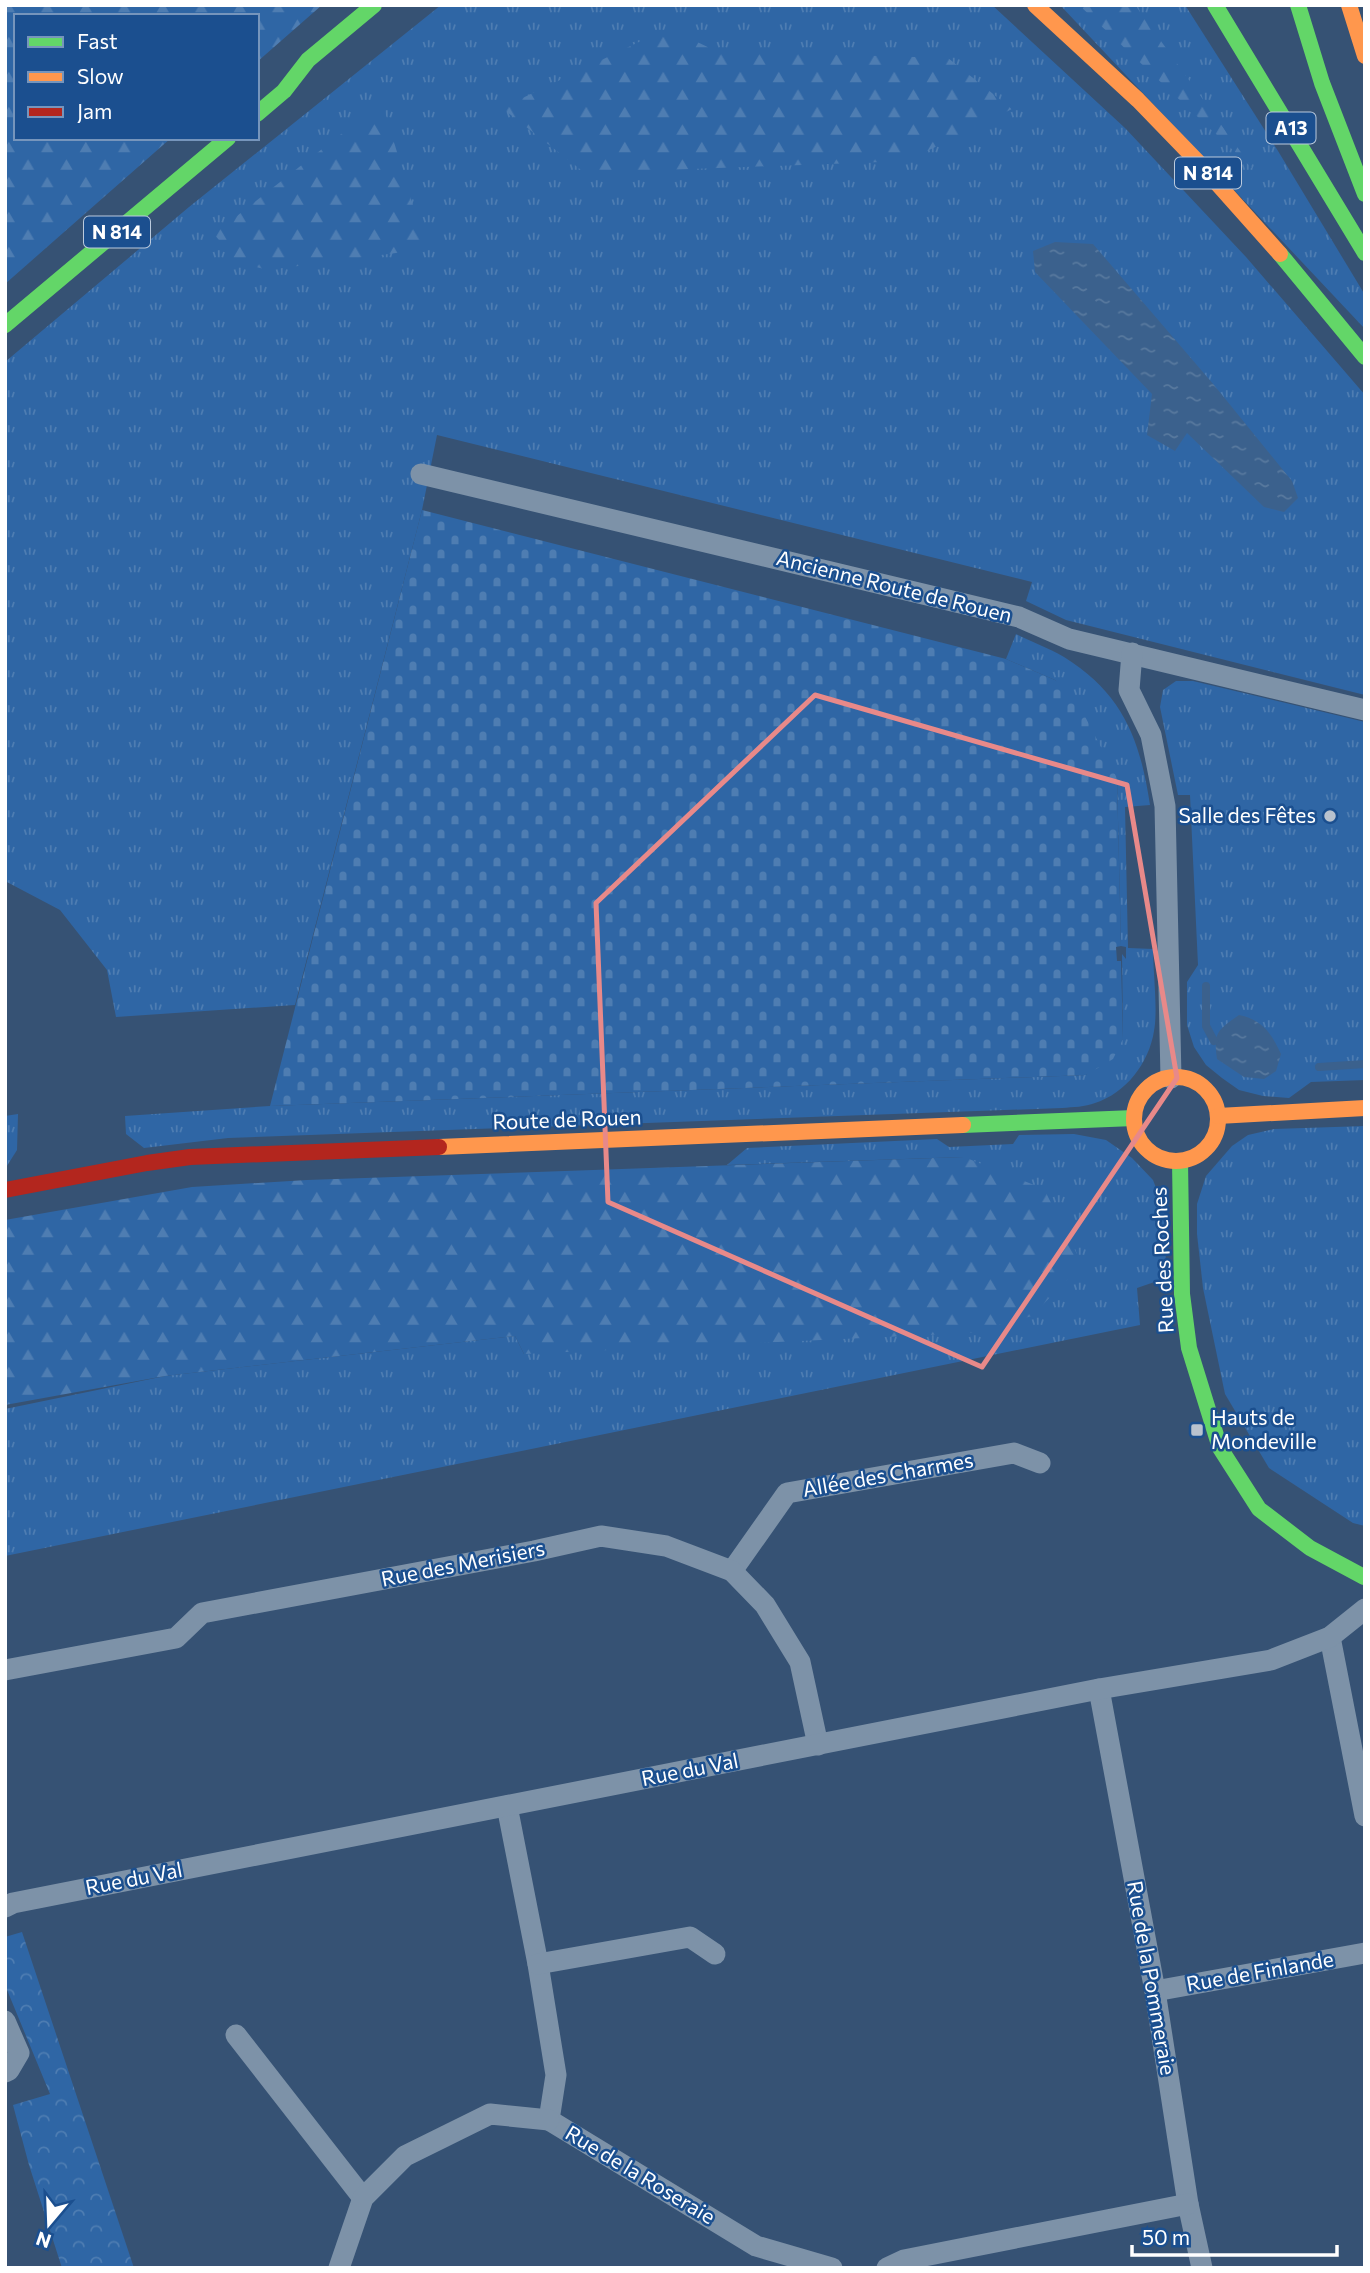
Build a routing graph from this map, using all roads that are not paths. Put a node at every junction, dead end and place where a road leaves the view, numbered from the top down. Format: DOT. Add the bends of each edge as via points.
graph roads {
  1 [pos="374,5"];
  2 [pos="1035,5"];
  3 [pos="1215,5"];
  4 [pos="1298,5"];
  5 [pos="1349,5"];
  6 [pos="1365,56"];
  7 [pos="321,73"];
  8 [pos="284,91"];
  9 [pos="259,112"];
  10 [pos="226,140"];
  11 [pos="1365,194"];
  12 [pos="1365,253"];
  13 [pos="5,325"];
  14 [pos="1365,357"];
  15 [pos="421,474"];
  16 [pos="1132,653"];
  17 [pos="1365,710"];
  18 [pos="1171,1078"];
  19 [pos="1365,1108"];
  20 [pos="1218,1115"];
  21 [pos="1134,1118"];
  22 [pos="1180,1161"];
  23 [pos="5,1190"];
  24 [pos="1040,1463"];
  25 [pos="732,1572"];
  26 [pos="1364,1577"];
  27 [pos="1365,1602"];
  28 [pos="1365,1609"];
  29 [pos="1330,1637"];
  30 [pos="5,1670"];
  31 [pos="1099,1689"];
  32 [pos="818,1745"];
  33 [pos="507,1806"];
  34 [pos="1365,1816"];
  35 [pos="5,1906"];
  36 [pos="1365,1953"];
  37 [pos="715,1954"];
  38 [pos="538,1964"];
  39 [pos="1155,1991"];
  40 [pos="5,2021"];
  41 [pos="236,2035"];
  42 [pos="5,2072"];
  43 [pos="549,2120"];
  44 [pos="363,2198"];
  45 [pos="1188,2204"];
  46 [pos="339,2268"];
  47 [pos="832,2268"];
  48 [pos="887,2268"];
  49 [pos="1202,2268"];
  1 -- 8 [label="main road" via="308,61"];
  2 -- 14 [label="main road, N 814" via="1186,150 1295,270"];
  3 -- 12 [label="main road, A13"];
  4 -- 11 [label="main road"];
  5 -- 6 [label="main road"];
  7 -- 8 [label="main road"];
  8 -- 9 [label="main road"];
  10 -- 13 [label="main road, N 814"];
  15 -- 16 [label="street, Ancienne Route de Rouen" via="1019,617 1069,639"];
  16 -- 17 [label="street, Ancienne Route de Rouen"];
  16 -- 18 [label="street" via="1129,690 1151,735 1165,806"];
  18 -- 20 [label="main road" via="1202,1087"];
  18 -- 21 [label="main road" via="1149,1087"];
  19 -- 20 [label="main road"];
  20 -- 22 [label="main road" via="1208,1146"];
  21 -- 22 [label="main road" via="1142,1145 1166,1160"];
  21 -- 23 [label="main road, Route de Rouen" via="190,1157"];
  22 -- 26 [label="main road, Rue des Roches" via="1182,1294 1189,1348 1220,1448 1259,1509 1310,1548"];
  24 -- 25 [label="street, Allée des Charmes" via="1014,1453 787,1493"];
  25 -- 30 [label="street, Rue des Merisiers" via="666,1545 601,1536 202,1613 177,1638"];
  25 -- 32 [label="street, Rue des Merisiers" via="765,1605 800,1662"];
  26 -- 27 [label="main road" via="1361,1593"];
  28 -- 29 [label="street, Rue du Val"];
  29 -- 31 [label="street, Rue du Val" via="1271,1661"];
  29 -- 34 [label="street"];
  31 -- 32 [label="street, Rue du Val"];
  31 -- 39 [label="street, Rue de la Pommeraie"];
  32 -- 33 [label="street, Rue du Val"];
  33 -- 35 [label="street, Rue du Val"];
  33 -- 38 [label="street, Rue de la Roseraie"];
  36 -- 39 [label="street, Rue de Finlande"];
  37 -- 38 [label="street" via="690,1937"];
  38 -- 43 [label="street, Rue de la Roseraie" via="556,2075"];
  39 -- 45 [label="street, Rue de la Pommeraie"];
  40 -- 42 [label="street" via="19,2053"];
  41 -- 44 [label="street"];
  43 -- 44 [label="street" via="490,2114 405,2156"];
  43 -- 47 [label="street, Rue de la Roseraie" via="756,2246"];
  44 -- 46 [label="street"];
  45 -- 48 [label="street" via="904,2260"];
  45 -- 49 [label="street, Rue de la Pommeraie"];
}
